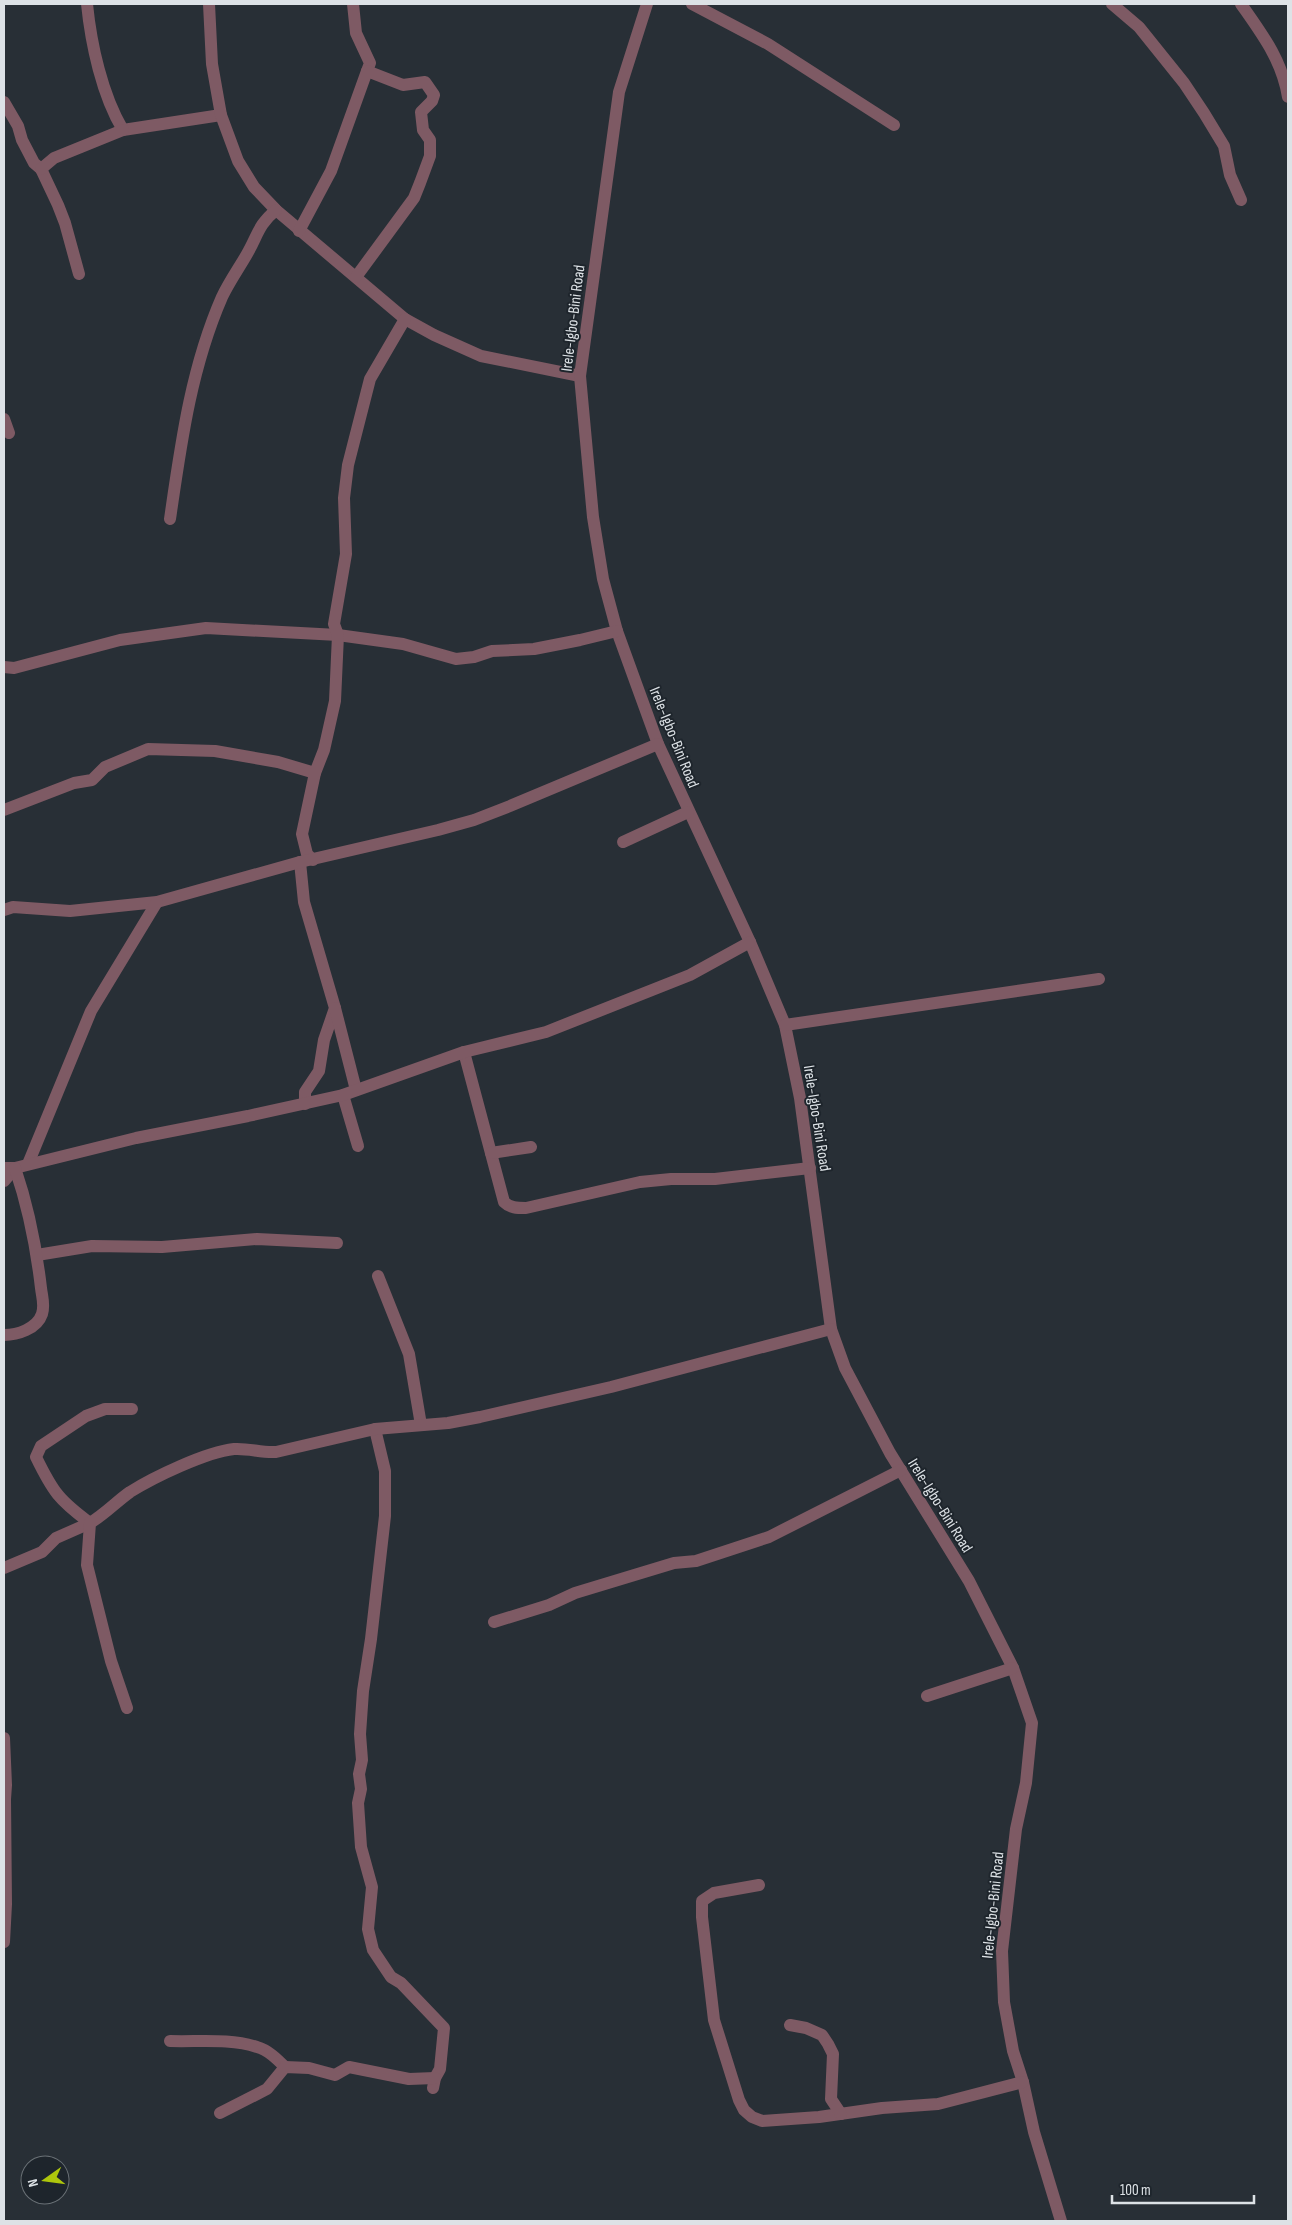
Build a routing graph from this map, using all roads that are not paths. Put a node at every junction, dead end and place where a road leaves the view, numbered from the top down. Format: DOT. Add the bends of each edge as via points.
graph roads {
  1 [pos="87,4"];
  2 [pos="209,4"];
  3 [pos="353,4"];
  4 [pos="647,4"];
  5 [pos="692,4"];
  6 [pos="1112,4"];
  7 [pos="1241,4"];
  8 [pos="367,71"];
  9 [pos="1288,97"];
  10 [pos="4,102"];
  11 [pos="221,114"];
  12 [pos="894,125"];
  13 [pos="123,130"];
  14 [pos="41,169"];
  15 [pos="1241,200"];
  16 [pos="276,210"];
  17 [pos="299,231"];
  18 [pos="79,274"];
  19 [pos="356,277"];
  20 [pos="405,318"];
  21 [pos="580,376"];
  22 [pos="4,420"];
  23 [pos="8,433"];
  24 [pos="170,519"];
  25 [pos="617,630"];
  26 [pos="338,635"];
  27 [pos="4,667"];
  28 [pos="658,744"];
  29 [pos="315,773"];
  30 [pos="4,810"];
  31 [pos="688,812"];
  32 [pos="623,842"];
  33 [pos="306,861"];
  34 [pos="157,902"];
  35 [pos="4,910"];
  36 [pos="750,942"];
  37 [pos="1100,979"];
  38 [pos="335,1008"];
  39 [pos="786,1025"];
  40 [pos="464,1052"];
  41 [pos="356,1090"];
  42 [pos="343,1095"];
  43 [pos="305,1104"];
  44 [pos="358,1146"];
  45 [pos="531,1146"];
  46 [pos="491,1153"];
  47 [pos="28,1164"];
  48 [pos="10,1168"];
  49 [pos="810,1168"];
  50 [pos="4,1182"];
  51 [pos="337,1243"];
  52 [pos="37,1255"];
  53 [pos="378,1276"];
  54 [pos="831,1328"];
  55 [pos="4,1335"];
  56 [pos="132,1409"];
  57 [pos="421,1425"];
  58 [pos="375,1429"];
  59 [pos="901,1470"];
  60 [pos="90,1523"];
  61 [pos="4,1568"];
  62 [pos="494,1622"];
  63 [pos="1013,1668"];
  64 [pos="927,1696"];
  65 [pos="127,1708"];
  66 [pos="4,1738"];
  67 [pos="4,1805"];
  68 [pos="759,1885"];
  69 [pos="4,1942"];
  70 [pos="790,2025"];
  71 [pos="170,2041"];
  72 [pos="285,2067"];
  73 [pos="1022,2082"];
  74 [pos="220,2113"];
  75 [pos="841,2114"];
  76 [pos="1061,2221"];
  1 -- 13 [label="street" via="96,56 114,116"];
  2 -- 11 [label="street" via="212,64"];
  3 -- 8 [label="street" via="356,33 370,63"];
  4 -- 21 [label="street, Irele-Igbo-Bini Road" via="619,92"];
  5 -- 12 [label="street" via="768,44"];
  6 -- 15 [label="street" via="1138,27 1204,113 1224,146 1230,175"];
  7 -- 9 [label="street" via="1276,55"];
  8 -- 17 [label="street" via="331,171"];
  8 -- 19 [label="street" via="403,85 425,82 434,95 421,112 423,130 430,140 430,156 414,198"];
  10 -- 14 [label="street" via="34,163"];
  11 -- 13 [label="street"];
  11 -- 16 [label="street" via="238,161 254,186"];
  13 -- 14 [label="street" via="54,158"];
  14 -- 18 [label="street" via="65,223"];
  16 -- 17 [label="street"];
  16 -- 24 [label="street" via="263,221 223,296 198,364 184,423"];
  17 -- 19 [label="street"];
  19 -- 20 [label="street"];
  20 -- 21 [label="street" via="434,336 481,356"];
  20 -- 26 [label="street" via="370,379 348,465 344,498 346,554 334,624"];
  21 -- 25 [label="street, Irele-Igbo-Bini Road" via="593,517 603,579"];
  22 -- 23 [label="street"];
  25 -- 26 [label="street" via="534,649 492,651 456,659 403,644"];
  25 -- 28 [label="street, Irele-Igbo-Bini Road"];
  26 -- 27 [label="street" via="206,628 120,640 14,668"];
  26 -- 29 [label="street" via="335,701 324,750"];
  28 -- 31 [label="street, Irele-Igbo-Bini Road"];
  28 -- 33 [label="street" via="474,820"];
  29 -- 30 [label="street" via="278,762 215,751 148,749 105,767 92,780 74,783"];
  29 -- 33 [label="street" via="302,834"];
  31 -- 32 [label="street"];
  31 -- 36 [label="street, Irele-Igbo-Bini Road"];
  33 -- 34 [label="street"];
  33 -- 38 [label="street" via="304,902"];
  34 -- 35 [label="street" via="70,912 13,907"];
  34 -- 47 [label="street" via="92,1012"];
  36 -- 39 [label="street, Irele-Igbo-Bini Road"];
  36 -- 40 [label="street" via="690,975 546,1032"];
  37 -- 39 [label="street"];
  38 -- 41 [label="street"];
  38 -- 43 [label="street" via="324,1040 319,1071 306,1092"];
  39 -- 49 [label="street, Irele-Igbo-Bini Road"];
  40 -- 41 [label="street"];
  40 -- 46 [label="street"];
  41 -- 42 [label="street"];
  42 -- 43 [label="street"];
  42 -- 44 [label="street"];
  43 -- 47 [label="street" via="136,1138"];
  45 -- 46 [label="street"];
  46 -- 49 [label="street" via="504,1202 515,1208 640,1182 715,1179"];
  47 -- 48 [label="street"];
  48 -- 50 [label="street"];
  48 -- 52 [label="street" via="28,1206"];
  49 -- 54 [label="street, Irele-Igbo-Bini Road"];
  51 -- 52 [label="street" via="257,1239 162,1247 92,1246"];
  52 -- 55 [label="street" via="43,1302 41,1317 23,1332"];
  53 -- 57 [label="street" via="409,1354"];
  54 -- 57 [label="street" via="480,1418"];
  54 -- 59 [label="street, Irele-Igbo-Bini Road" via="846,1368"];
  56 -- 60 [label="street" via="106,1409 86,1416 41,1446 36,1456 49,1484 61,1500"];
  57 -- 58 [label="street"];
  58 -- 60 [label="street" via="276,1452 232,1449 197,1459 129,1493"];
  58 -- 72 [label="street" via="385,1471 385,1516 363,1691 358,1803 362,1847 372,1887 368,1929 373,1950 391,1977 444,2028 440,2069 434,2083 349,2067 335,2075 310,2068"];
  59 -- 62 [label="street" via="769,1537 696,1561 674,1563 575,1593 549,1605"];
  59 -- 63 [label="street, Irele-Igbo-Bini Road" via="969,1581"];
  60 -- 61 [label="street" via="56,1538 42,1552"];
  60 -- 65 [label="street" via="87,1565 111,1661"];
  63 -- 64 [label="street"];
  63 -- 73 [label="street, Irele-Igbo-Bini Road" via="1032,1723 1002,1951 1004,2002"];
  66 -- 67 [label="street"];
  67 -- 69 [label="street"];
  68 -- 75 [label="street" via="714,1894 702,1901 714,2020 739,2100 752,2117 762,2120"];
  70 -- 75 [label="street" via="822,2035 828,2044 832,2054 831,2099"];
  71 -- 72 [label="street" via="257,2047"];
  72 -- 74 [label="street" via="267,2089"];
  73 -- 75 [label="street" via="938,2104"];
  73 -- 76 [label="street, Irele-Igbo-Bini Road"];
}
